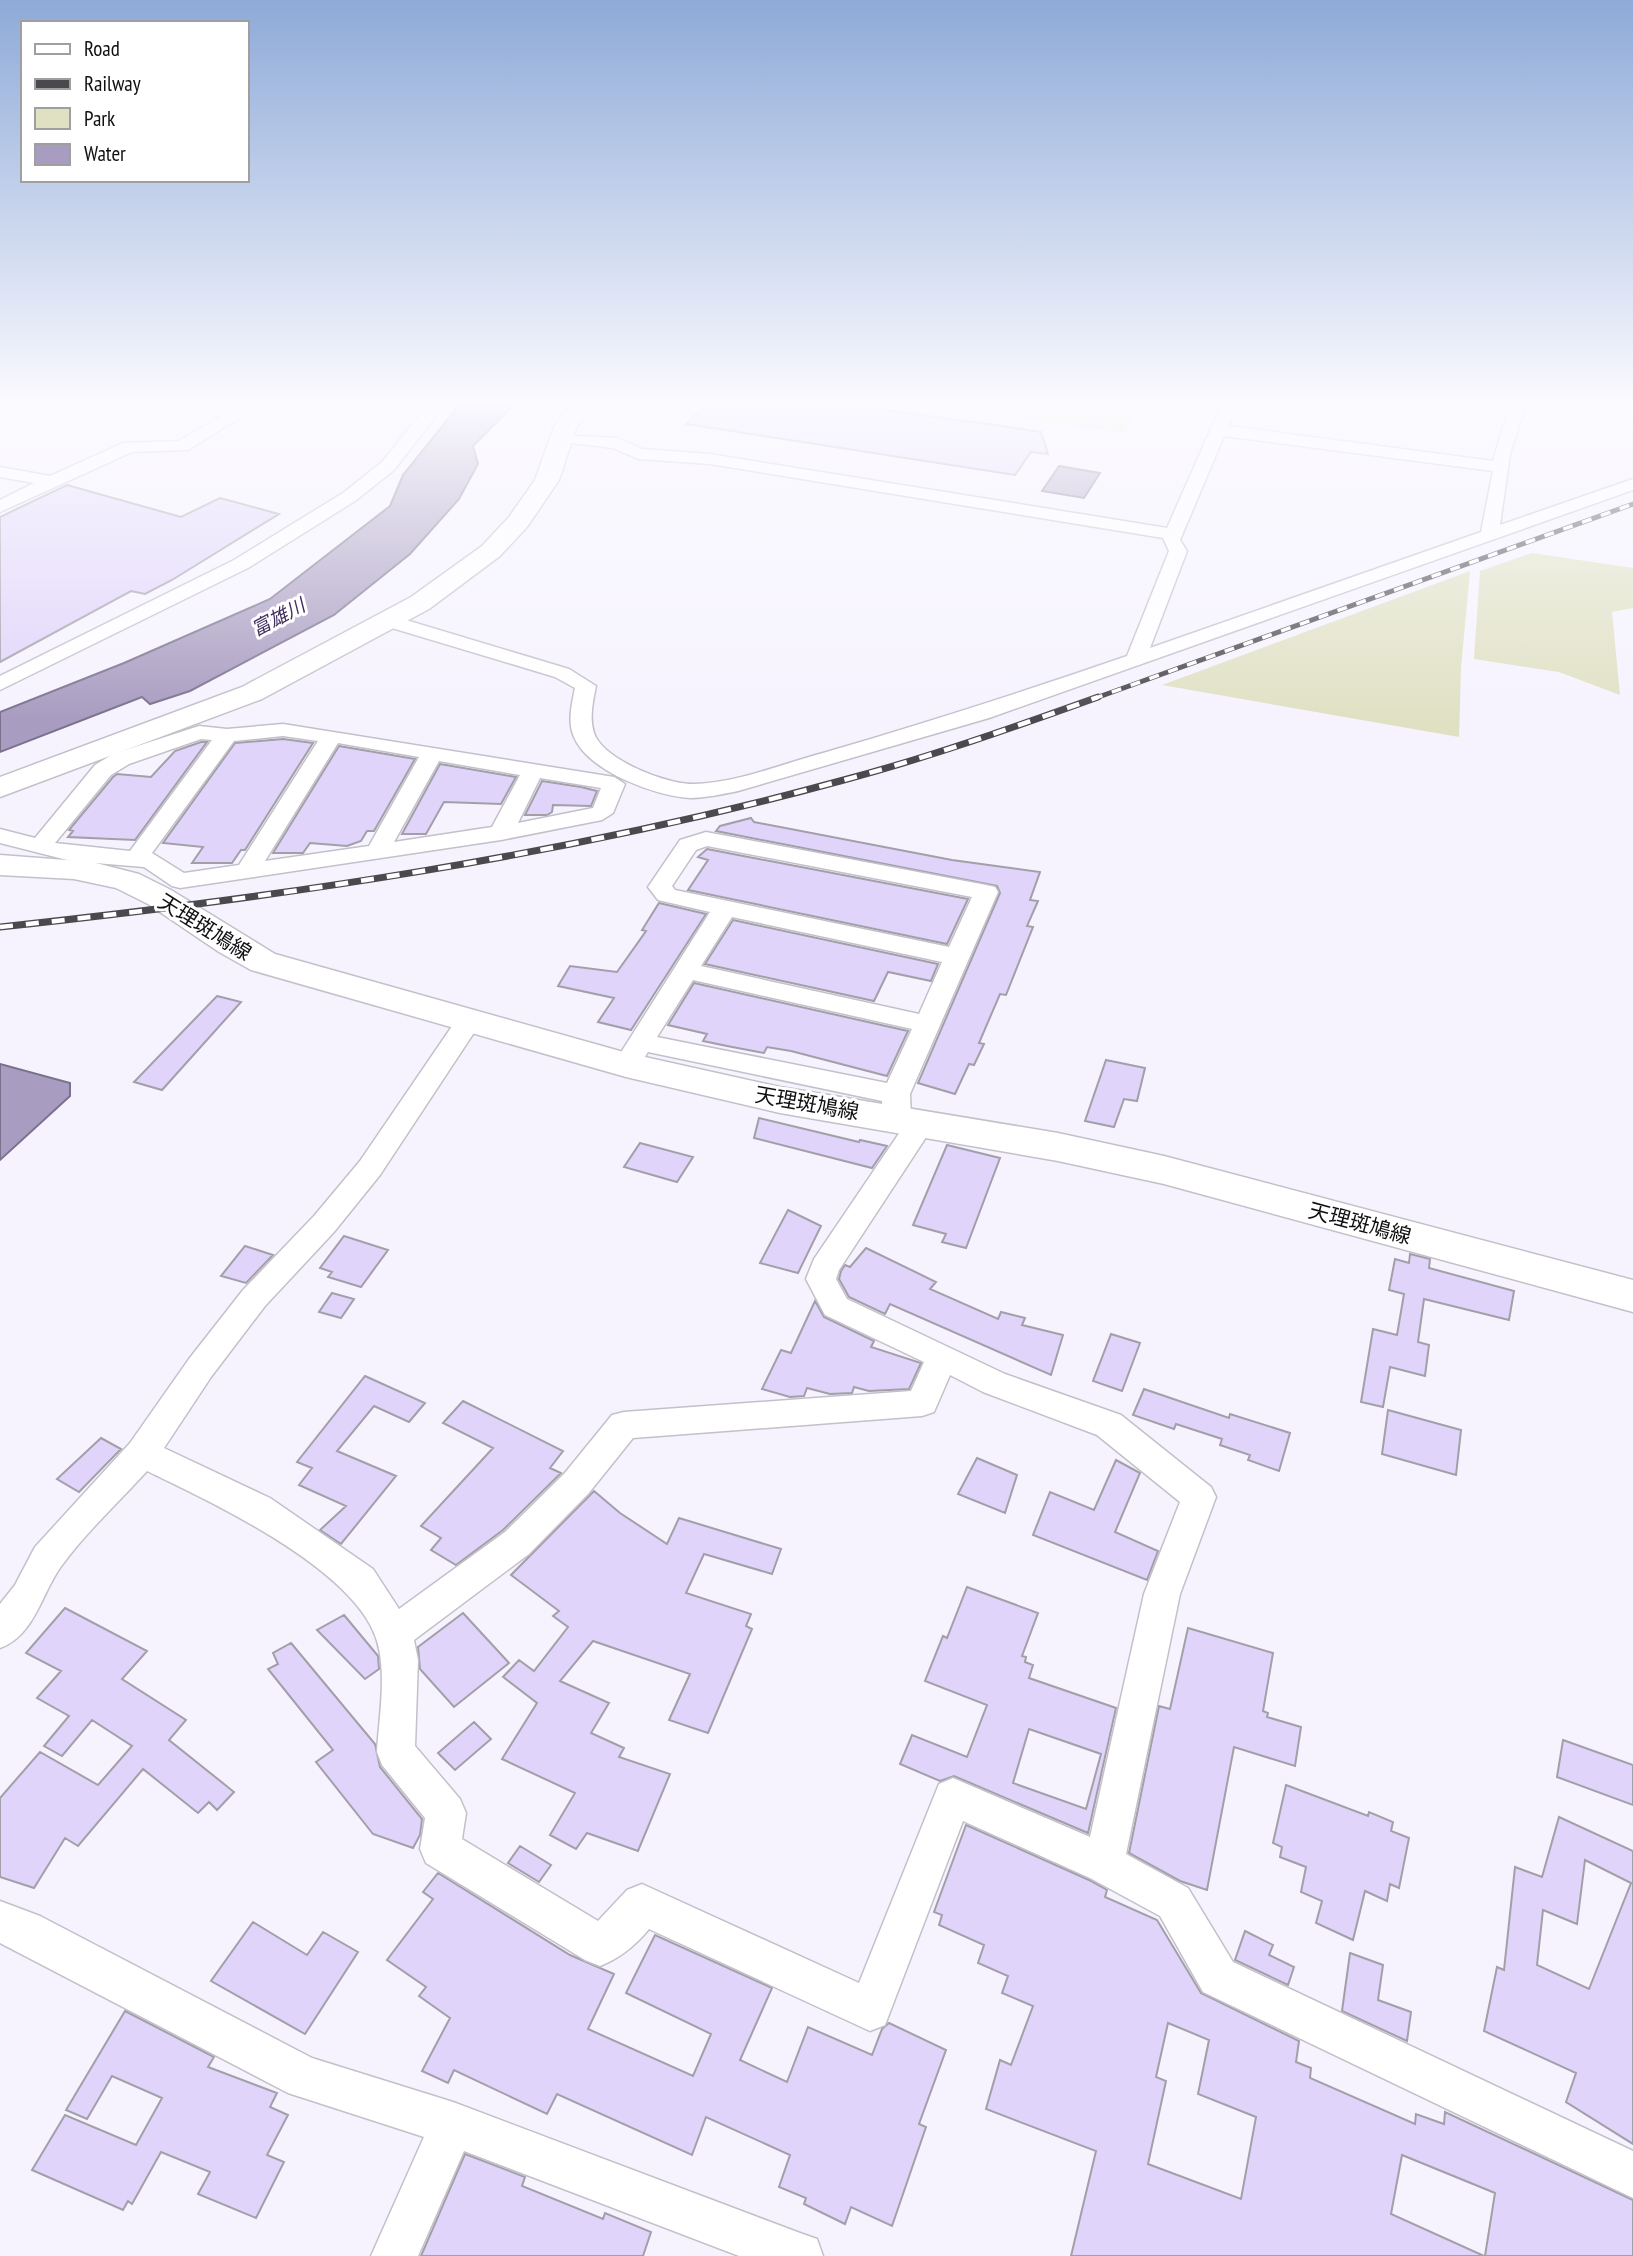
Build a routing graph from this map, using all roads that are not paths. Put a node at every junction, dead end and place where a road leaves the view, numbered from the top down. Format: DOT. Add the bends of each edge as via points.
graph roads {
  1 [pos="329,509"];
  2 [pos="527,509"];
  3 [pos="1013,509"];
  4 [pos="1185,509"];
  5 [pos="1495,509"];
  6 [pos="1563,509"];
  7 [pos="1174,534"];
  8 [pos="1489,536"];
  9 [pos="389,621"];
  10 [pos="1135,661"];
  11 [pos="0,684"];
  12 [pos="227,735"];
  13 [pos="332,736"];
  14 [pos="432,753"];
  15 [pos="533,770"];
  16 [pos="0,788"];
  17 [pos="501,833"];
  18 [pos="0,836"];
  19 [pos="40,847"];
  20 [pos="377,852"];
  21 [pos="136,859"];
  22 [pos="0,865"];
  23 [pos="246,873"];
  24 [pos="724,908"];
  25 [pos="957,957"];
  26 [pos="685,970"];
  27 [pos="468,1022"];
  28 [pos="927,1024"];
  29 [pos="633,1053"];
  30 [pos="905,1112"];
  31 [pos="1633,1296"];
  32 [pos="943,1356"];
  33 [pos="142,1453"];
  34 [pos="0,1632"];
  35 [pos="394,1633"];
  36 [pos="1104,1864"];
  37 [pos="0,1922"];
  38 [pos="453,2124"];
  39 [pos="1633,2175"];
  40 [pos="394,2256"];
  41 [pos="800,2256"];
  1 -- 11 [label="street" via="241,564"];
  2 -- 9 [label="main road" via="491,551"];
  3 -- 7 [label="street"];
  4 -- 7 [label="street"];
  5 -- 8 [label="street"];
  6 -- 8 [label="street"];
  7 -- 10 [label="street" via="1171,540 1178,551"];
  8 -- 10 [label="street"];
  9 -- 10 [label="street" via="562,673 586,686 581,714 586,740 593,747 607,760 644,779 668,789 692,791 730,786 982,714"];
  9 -- 16 [label="main road" via="252,693"];
  12 -- 13 [label="street" via="284,730"];
  12 -- 19 [label="street" via="199,732 121,759 103,770"];
  12 -- 21 [label="street"];
  13 -- 14 [label="street"];
  13 -- 23 [label="street"];
  14 -- 15 [label="street"];
  14 -- 20 [label="street"];
  15 -- 17 [label="street"];
  15 -- 17 [label="street" via="614,783 602,813"];
  17 -- 20 [label="street"];
  18 -- 19 [label="street"];
  19 -- 21 [label="street"];
  20 -- 23 [label="street"];
  21 -- 23 [label="street" via="150,860 180,880"];
  22 -- 27 [label="main road, 天理斑鳩線" via="79,871 129,882 158,896 230,947 263,962"];
  24 -- 25 [label="street"];
  24 -- 25 [label="street" via="667,895 660,887 688,845 706,839 986,892"];
  24 -- 26 [label="street"];
  25 -- 28 [label="street"];
  26 -- 28 [label="street"];
  26 -- 29 [label="street"];
  27 -- 29 [label="main road, 天理斑鳩線"];
  27 -- 33 [label="street" via="370,1168 254,1298"];
  28 -- 30 [label="street"];
  29 -- 30 [label="main road, 天理斑鳩線" via="780,1100"];
  30 -- 31 [label="main road, 天理斑鳩線" via="1164,1170"];
  30 -- 32 [label="street" via="821,1279 836,1307"];
  32 -- 35 [label="street" via="922,1403 624,1425 576,1484 517,1543"];
  32 -- 36 [label="street" via="994,1383 1109,1425 1199,1497 1161,1594"];
  33 -- 34 [label="street" via="47,1558 28,1596"];
  33 -- 35 [label="street" via="258,1508 360,1580"];
  35 -- 36 [label="street" via="400,1660 396,1752 446,1813 440,1849 600,1945 623,1928 642,1905 870,2010 953,1797"];
  36 -- 39 [label="street" via="1174,1902 1219,1977"];
  37 -- 38 [label="street" via="304,2077"];
  38 -- 40 [label="street"];
  38 -- 41 [label="street"];
}
